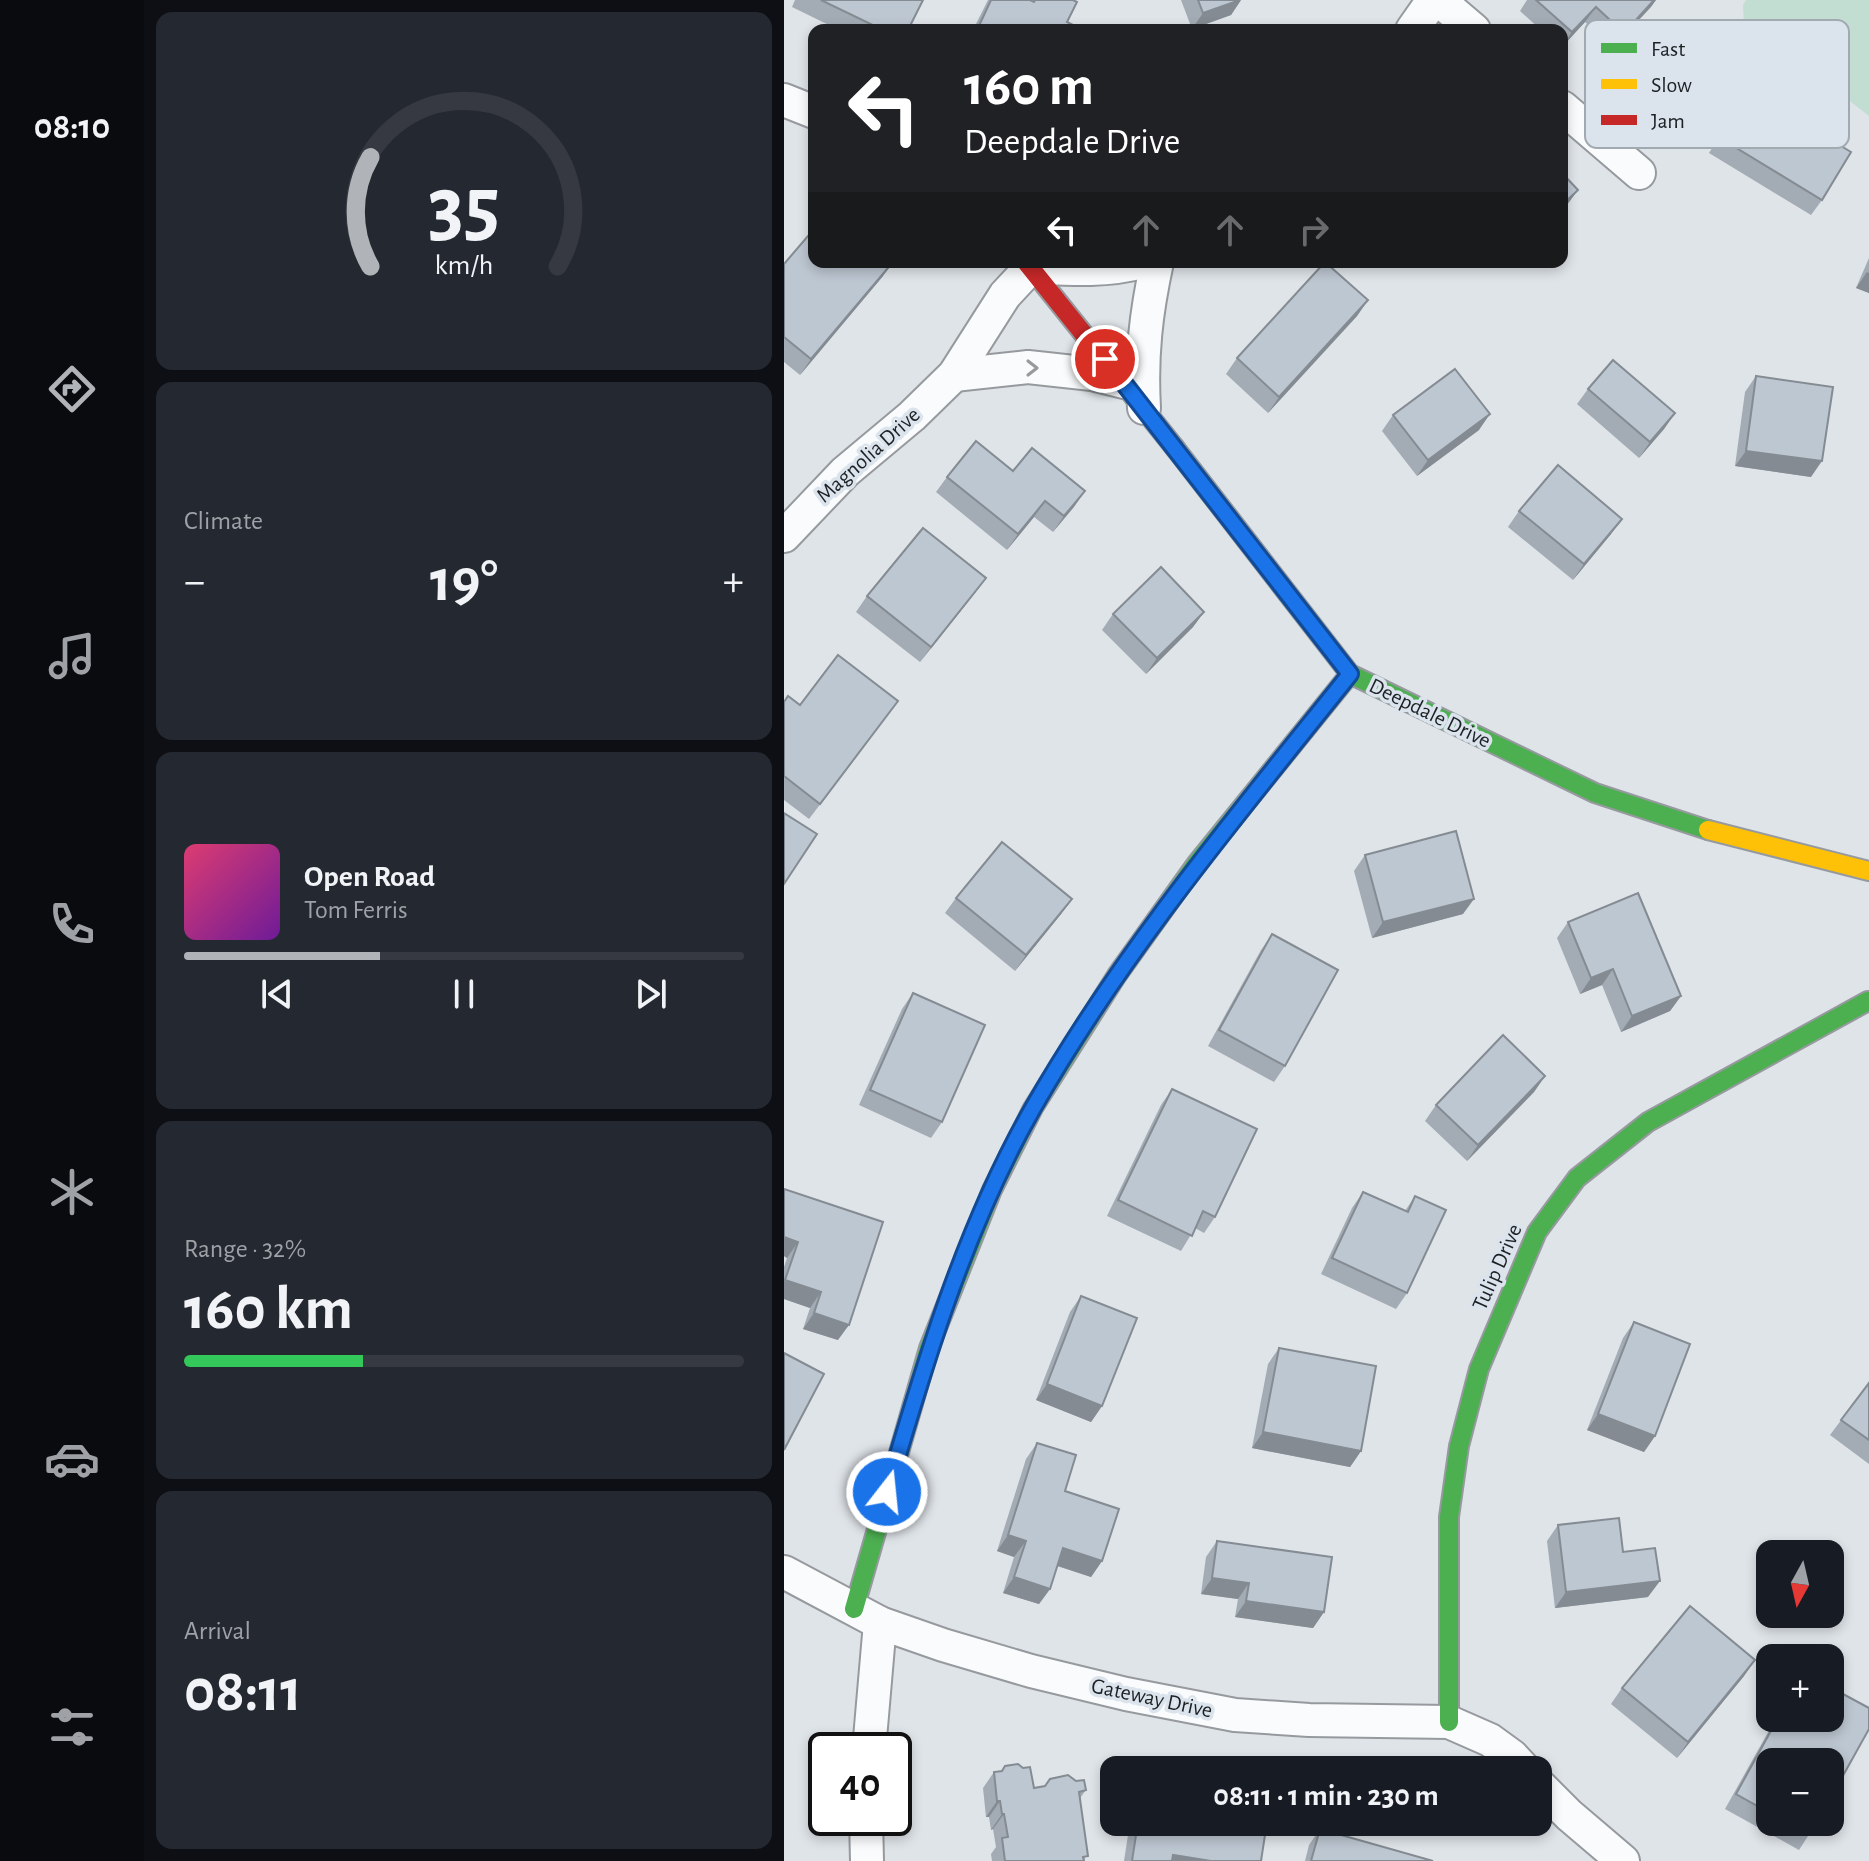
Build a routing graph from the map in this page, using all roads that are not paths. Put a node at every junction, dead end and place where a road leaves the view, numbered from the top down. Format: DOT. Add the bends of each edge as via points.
graph roads {
  1 [pos="1436,0"];
  2 [pos="1417,24"];
  3 [pos="1466,24"];
  4 [pos="784,100"];
  5 [pos="808,110"];
  6 [pos="1568,112"];
  7 [pos="1585,127"];
  8 [pos="1610,148"];
  9 [pos="1639,173"];
  10 [pos="1026,268"];
  11 [pos="1030,268"];
  12 [pos="1069,268"];
  13 [pos="1104,268"];
  14 [pos="1156,268"];
  15 [pos="954,375"];
  16 [pos="1124,382"];
  17 [pos="1144,408"];
  18 [pos="784,536"];
  19 [pos="1350,674"];
  20 [pos="1869,871"];
  21 [pos="1869,1000"];
  22 [pos="784,1572"];
  23 [pos="867,1616"];
  24 [pos="1449,1722"];
  25 [pos="869,1732"];
  26 [pos="1512,1756"];
  27 [pos="1552,1798"];
  28 [pos="866,1836"];
  29 [pos="867,1861"];
  30 [pos="1623,1861"];
  1 -- 2 [label="street"];
  1 -- 3 [label="street"];
  4 -- 5 [label="street"];
  6 -- 7 [label="street"];
  8 -- 9 [label="street"];
  10 -- 15 [label="street, Magnolia Drive"];
  11 -- 16 [label="street, Deepdale Drive"];
  12 -- 13 [label="street"];
  14 -- 17 [label="street" via="1143,343"];
  15 -- 16 [label="street, one-way" via="1028,367"];
  15 -- 18 [label="street, Magnolia Drive" via="845,472"];
  16 -- 17 [label="street, Deepdale Drive"];
  17 -- 19 [label="street, Deepdale Drive"];
  19 -- 20 [label="street, Deepdale Drive" via="1595,793 1706,830"];
  19 -- 23 [label="street" via="1197,863 1117,975 1033,1108 992,1190 929,1348"];
  21 -- 24 [label="street, Tulip Drive" via="1648,1122 1577,1178 1537,1232 1479,1369 1459,1446 1449,1517"];
  22 -- 23 [label="street, Gateway Drive"];
  23 -- 24 [label="street, Gateway Drive" via="1031,1671 1235,1715"];
  23 -- 25 [label="street"];
  24 -- 26 [label="street, Gateway Drive"];
  27 -- 30 [label="street"];
  28 -- 29 [label="street"];
}
